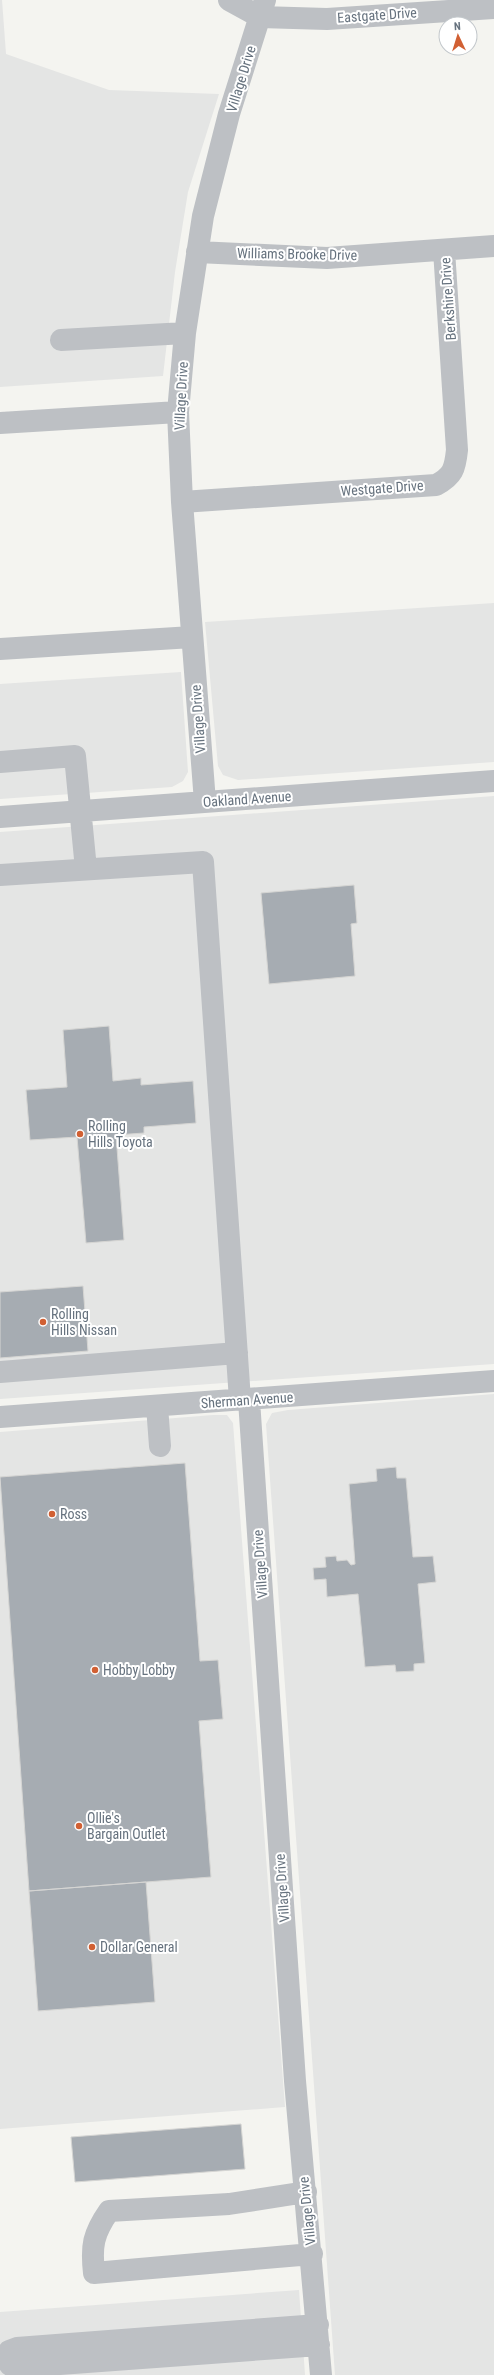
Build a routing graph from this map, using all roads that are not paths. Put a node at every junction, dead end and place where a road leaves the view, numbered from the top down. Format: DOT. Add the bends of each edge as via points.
graph roads {
  1 [pos="229,0"];
  2 [pos="263,8"];
  3 [pos="494,8"];
  4 [pos="494,246"];
  5 [pos="444,250"];
  6 [pos="198,252"];
  7 [pos="185,332"];
  8 [pos="61,340"];
  9 [pos="451,349"];
  10 [pos="178,412"];
  11 [pos="0,423"];
  12 [pos="182,502"];
  13 [pos="192,637"];
  14 [pos="0,649"];
  15 [pos="0,762"];
  16 [pos="494,781"];
  17 [pos="205,802"];
  18 [pos="80,811"];
  19 [pos="0,817"];
  20 [pos="86,869"];
  21 [pos="0,875"];
  22 [pos="237,1353"];
  23 [pos="0,1372"];
  24 [pos="494,1381"];
  25 [pos="244,1400"];
  26 [pos="156,1406"];
  27 [pos="0,1417"];
  28 [pos="160,1446"];
  29 [pos="306,2192"];
  30 [pos="312,2254"];
  31 [pos="319,2335"];
  32 [pos="321,2375"];
  1 -- 2 [label="street"];
  2 -- 3 [label="street, Eastgate Drive" via="327,19"];
  2 -- 6 [label="street, Village Drive" via="229,114 203,216"];
  4 -- 5 [label="street, Berkshire Drive"];
  5 -- 6 [label="street, Williams Brooke Drive" via="327,258"];
  5 -- 9 [label="street, Berkshire Drive"];
  6 -- 7 [label="street, Village Drive"];
  7 -- 8 [label="street"];
  7 -- 10 [label="street, Village Drive"];
  9 -- 12 [label="street, Westgate Drive" via="457,450 456,463 449,478 436,485"];
  10 -- 11 [label="street"];
  10 -- 12 [label="street, Village Drive"];
  12 -- 13 [label="street, Village Drive"];
  13 -- 14 [label="street"];
  13 -- 17 [label="street, Village Drive"];
  15 -- 18 [label="street" via="75,756"];
  16 -- 17 [label="street, Oakland Avenue"];
  17 -- 18 [label="street, Oakland Avenue"];
  18 -- 19 [label="street, Oakland Avenue"];
  18 -- 20 [label="street"];
  20 -- 21 [label="street"];
  20 -- 22 [label="street, Village Drive" via="203,862"];
  22 -- 23 [label="street"];
  22 -- 25 [label="street, Village Drive"];
  24 -- 25 [label="street, Sherman Avenue"];
  25 -- 26 [label="street, Sherman Avenue"];
  25 -- 29 [label="street, Village Drive" via="295,2081"];
  26 -- 27 [label="street, Sherman Avenue"];
  26 -- 28 [label="street"];
  29 -- 30 [label="street, Village Drive"];
  29 -- 30 [label="street" via="229,2204 109,2211 96,2228 92,2258 94,2273"];
  30 -- 31 [label="street, Village Drive"];
  31 -- 31 [label="street" via="19,2367 10,2365 6,2358 9,2351 17,2348 82,2343"];
  31 -- 32 [label="street, Village Drive"];
}
